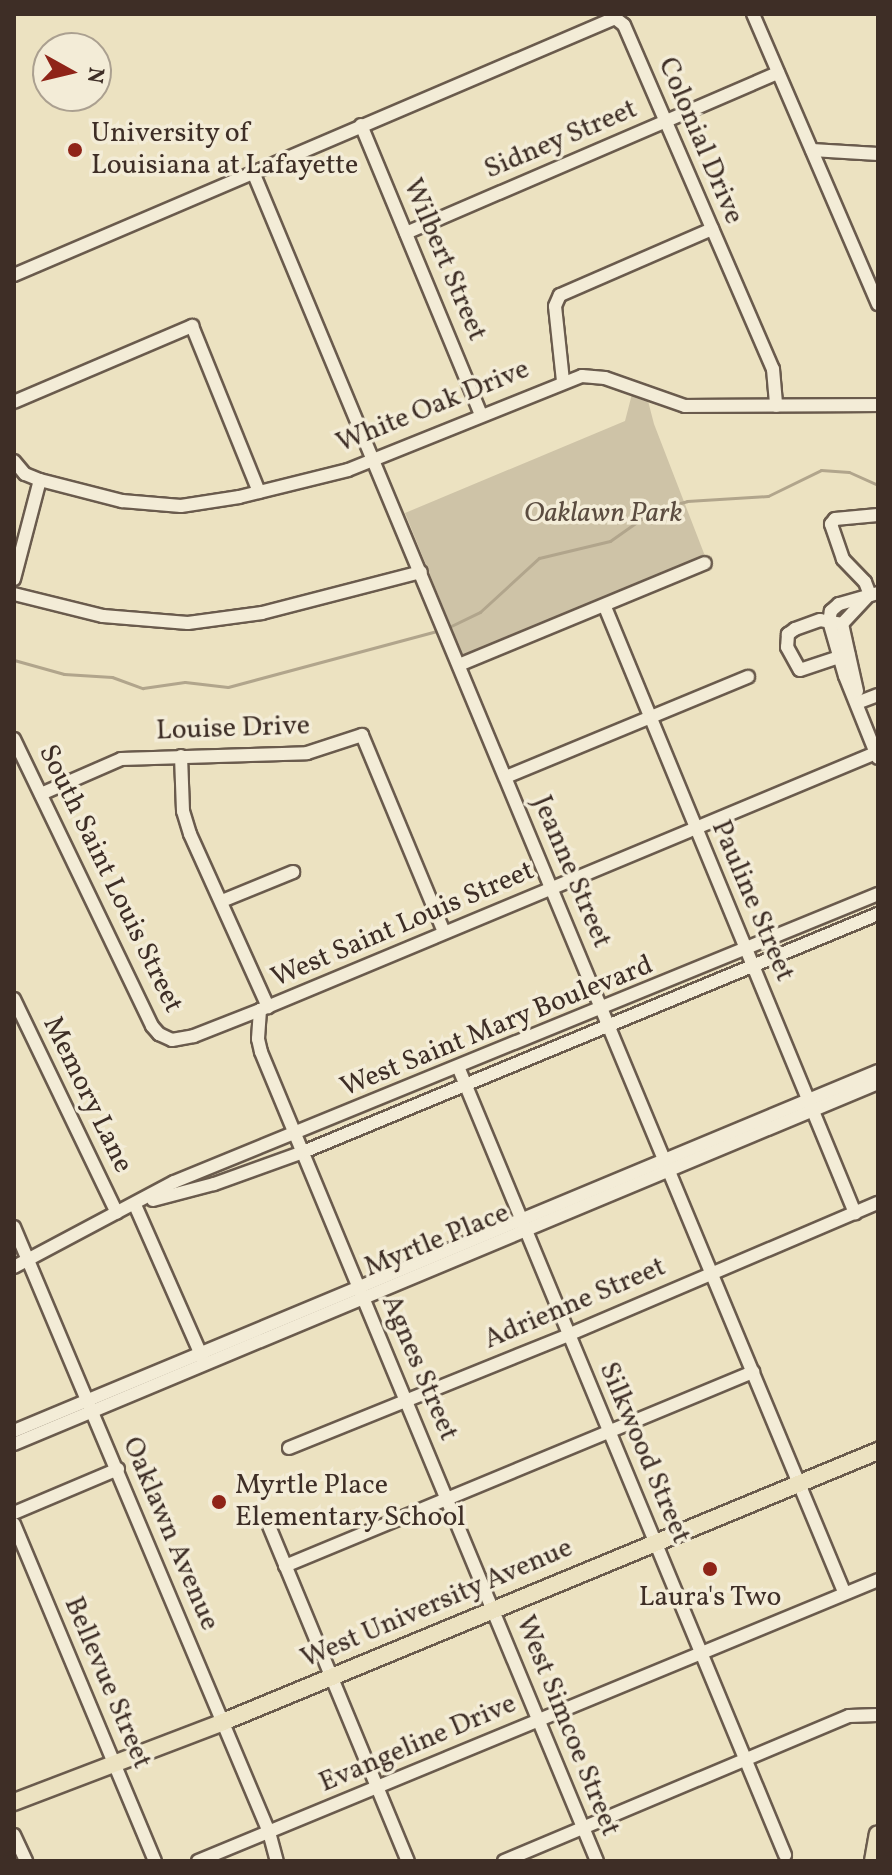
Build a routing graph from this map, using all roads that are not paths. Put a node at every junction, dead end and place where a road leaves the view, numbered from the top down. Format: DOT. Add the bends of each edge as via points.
graph roads {
  1 [pos="753,14"];
  2 [pos="778,73"];
  3 [pos="665,121"];
  4 [pos="361,125"];
  5 [pos="812,150"];
  6 [pos="878,154"];
  7 [pos="253,172"];
  8 [pos="712,229"];
  9 [pos="406,233"];
  10 [pos="14,275"];
  11 [pos="875,288"];
  12 [pos="878,304"];
  13 [pos="563,381"];
  14 [pos="14,402"];
  15 [pos="878,405"];
  16 [pos="776,406"];
  17 [pos="481,415"];
  18 [pos="373,459"];
  19 [pos="14,461"];
  20 [pos="40,480"];
  21 [pos="259,492"];
  22 [pos="878,515"];
  23 [pos="705,563"];
  24 [pos="421,572"];
  25 [pos="14,579"];
  26 [pos="14,594"];
  27 [pos="874,594"];
  28 [pos="605,607"];
  29 [pos="835,622"];
  30 [pos="844,656"];
  31 [pos="459,665"];
  32 [pos="748,677"];
  33 [pos="878,695"];
  34 [pos="857,703"];
  35 [pos="650,717"];
  36 [pos="14,739"];
  37 [pos="877,755"];
  38 [pos="181,756"];
  39 [pos="506,777"];
  40 [pos="41,794"];
  41 [pos="696,828"];
  42 [pos="293,872"];
  43 [pos="552,888"];
  44 [pos="878,894"];
  45 [pos="222,901"];
  46 [pos="878,914"];
  47 [pos="444,932"];
  48 [pos="747,949"];
  49 [pos="753,965"];
  50 [pos="14,999"];
  51 [pos="264,1008"];
  52 [pos="602,1009"];
  53 [pos="609,1023"];
  54 [pos="165,1038"];
  55 [pos="459,1069"];
  56 [pos="878,1071"];
  57 [pos="878,1083"];
  58 [pos="466,1086"];
  59 [pos="812,1105"];
  60 [pos="296,1135"];
  61 [pos="303,1152"];
  62 [pos="666,1164"];
  63 [pos="878,1203"];
  64 [pos="135,1205"];
  65 [pos="117,1213"];
  66 [pos="855,1213"];
  67 [pos="524,1225"];
  68 [pos="14,1227"];
  69 [pos="29,1259"];
  70 [pos="14,1267"];
  71 [pos="711,1272"];
  72 [pos="361,1292"];
  73 [pos="568,1335"];
  74 [pos="202,1359"];
  75 [pos="753,1372"];
  76 [pos="406,1400"];
  77 [pos="90,1405"];
  78 [pos="14,1431"];
  79 [pos="609,1432"];
  80 [pos="14,1444"];
  81 [pos="289,1448"];
  82 [pos="878,1451"];
  83 [pos="118,1469"];
  84 [pos="799,1482"];
  85 [pos="447,1499"];
  86 [pos="14,1513"];
  87 [pos="14,1524"];
  88 [pos="269,1526"];
  89 [pos="655,1541"];
  90 [pos="285,1566"];
  91 [pos="878,1580"];
  92 [pos="844,1592"];
  93 [pos="493,1609"];
  94 [pos="700,1651"];
  95 [pos="332,1677"];
  96 [pos="878,1715"];
  97 [pos="539,1719"];
  98 [pos="223,1722"];
  99 [pos="745,1760"];
  100 [pos="115,1765"];
  101 [pos="377,1787"];
  102 [pos="14,1802"];
  103 [pos="583,1828"];
  104 [pos="269,1832"];
  105 [pos="878,1834"];
  106 [pos="14,1835"];
  107 [pos="785,1855"];
  108 [pos="26,1861"];
  109 [pos="155,1861"];
  110 [pos="198,1861"];
  111 [pos="277,1861"];
  112 [pos="408,1861"];
  113 [pos="504,1861"];
  114 [pos="597,1861"];
  115 [pos="873,1861"];
  1 -- 2 [label="street"];
  2 -- 3 [label="street, Sidney Street"];
  2 -- 5 [label="street"];
  3 -- 4 [label="street, Colonial Drive" via="624,25 615,18"];
  3 -- 8 [label="street, Colonial Drive"];
  3 -- 9 [label="street, Sidney Street"];
  4 -- 7 [label="street, Colonial Drive"];
  4 -- 9 [label="street, Wilbert Street"];
  5 -- 6 [label="street"];
  5 -- 11 [label="street"];
  7 -- 10 [label="street, Colonial Drive"];
  7 -- 18 [label="street, Jeanne Street"];
  8 -- 13 [label="street" via="560,295 555,306"];
  8 -- 16 [label="street, Colonial Drive" via="773,369"];
  9 -- 17 [label="street, Wilbert Street"];
  11 -- 12 [label="street"];
  13 -- 16 [label="street, White Oak Drive" via="605,378 676,405"];
  13 -- 17 [label="street, White Oak Drive"];
  14 -- 21 [label="street" via="192,326"];
  15 -- 16 [label="street, White Oak Drive"];
  17 -- 18 [label="street, White Oak Drive"];
  18 -- 21 [label="street, White Oak Drive"];
  18 -- 24 [label="street, Jeanne Street"];
  19 -- 20 [label="street, White Oak Drive" via="25,474"];
  20 -- 21 [label="street, White Oak Drive" via="166,506 207,504"];
  20 -- 25 [label="street"];
  22 -- 27 [label="street" via="835,519 831,524 843,559"];
  23 -- 28 [label="street"];
  24 -- 26 [label="street" via="262,613 188,623 103,616"];
  24 -- 31 [label="street, Jeanne Street"];
  27 -- 29 [label="street"];
  28 -- 31 [label="street"];
  28 -- 35 [label="street, Pauline Street"];
  29 -- 30 [label="street"];
  29 -- 30 [label="street" via="816,620 795,629 788,634 787,647 800,670"];
  30 -- 34 [label="street"];
  31 -- 39 [label="street, Jeanne Street"];
  32 -- 35 [label="street"];
  33 -- 34 [label="street"];
  34 -- 37 [label="street"];
  35 -- 39 [label="street"];
  35 -- 41 [label="street, Pauline Street"];
  36 -- 40 [label="street, South Saint Louis Street"];
  37 -- 41 [label="street, West Saint Louis Street"];
  38 -- 40 [label="street, Louise Drive" via="121,759"];
  38 -- 45 [label="street, Agnes Street" via="185,819"];
  38 -- 47 [label="street, Louise Drive" via="307,753 362,735"];
  39 -- 43 [label="street, Jeanne Street"];
  40 -- 54 [label="street, South Saint Louis Street" via="152,1026"];
  41 -- 43 [label="street, West Saint Louis Street"];
  41 -- 48 [label="street, Pauline Street"];
  42 -- 45 [label="street"];
  43 -- 47 [label="street, West Saint Louis Street"];
  43 -- 52 [label="street, Jeanne Street"];
  44 -- 48 [label="street, West Saint Mary Boulevard"];
  45 -- 51 [label="street, Agnes Street"];
  46 -- 49 [label="street, West Saint Mary Boulevard"];
  47 -- 51 [label="street, West Saint Louis Street"];
  48 -- 49 [label="street, Pauline Street"];
  48 -- 52 [label="street, West Saint Mary Boulevard"];
  49 -- 53 [label="street, West Saint Mary Boulevard"];
  49 -- 59 [label="street, Pauline Street"];
  50 -- 65 [label="street, Memory Lane"];
  51 -- 54 [label="street, West Saint Louis Street" via="194,1036"];
  51 -- 60 [label="street, Agnes Street" via="261,1052"];
  52 -- 53 [label="street, Jeanne Street"];
  52 -- 55 [label="street, West Saint Mary Boulevard"];
  53 -- 58 [label="street, West Saint Mary Boulevard"];
  53 -- 62 [label="street, Jeanne Street"];
  55 -- 58 [label="street, Silkwood Street"];
  55 -- 60 [label="street, West Saint Mary Boulevard"];
  56 -- 59 [label="street, Myrtle Place"];
  57 -- 59 [label="street, Myrtle Place"];
  58 -- 61 [label="street, West Saint Mary Boulevard"];
  58 -- 67 [label="street, Silkwood Street"];
  59 -- 62 [label="street, Myrtle Place"];
  59 -- 66 [label="street, Pauline Street"];
  60 -- 61 [label="street, Agnes Street"];
  60 -- 64 [label="street, West Saint Mary Boulevard" via="174,1182"];
  61 -- 64 [label="street, West Saint Mary Boulevard"];
  61 -- 72 [label="street, Agnes Street"];
  62 -- 67 [label="street, Myrtle Place"];
  62 -- 71 [label="street, Jeanne Street"];
  63 -- 66 [label="street, Adrienne Street"];
  64 -- 65 [label="street, West Saint Mary Boulevard"];
  64 -- 74 [label="street"];
  65 -- 69 [label="street, West Saint Mary Boulevard"];
  66 -- 71 [label="street, Adrienne Street"];
  67 -- 72 [label="street, Myrtle Place"];
  67 -- 73 [label="street, Silkwood Street"];
  68 -- 69 [label="street, Oaklawn Avenue"];
  69 -- 70 [label="street, West Saint Mary Boulevard"];
  69 -- 77 [label="street, Oaklawn Avenue"];
  71 -- 73 [label="street, Adrienne Street"];
  71 -- 75 [label="street, Jeanne Street"];
  72 -- 74 [label="street, Myrtle Place"];
  72 -- 76 [label="street, Agnes Street"];
  73 -- 76 [label="street, Adrienne Street"];
  73 -- 79 [label="street, Silkwood Street"];
  74 -- 77 [label="street, Myrtle Place"];
  75 -- 79 [label="street"];
  75 -- 84 [label="street, Jeanne Street"];
  76 -- 81 [label="street, Adrienne Street"];
  76 -- 85 [label="street, Agnes Street"];
  77 -- 78 [label="street, Myrtle Place"];
  77 -- 80 [label="street, Myrtle Place"];
  77 -- 83 [label="street, Oaklawn Avenue"];
  79 -- 85 [label="street"];
  79 -- 89 [label="street, Silkwood Street"];
  82 -- 84 [label="main road, West University Avenue"];
  83 -- 86 [label="street"];
  83 -- 98 [label="street, Oaklawn Avenue"];
  84 -- 89 [label="main road, West University Avenue"];
  84 -- 92 [label="street, Jeanne Street"];
  85 -- 90 [label="street"];
  85 -- 93 [label="street, Agnes Street"];
  87 -- 100 [label="street, Bellevue Street"];
  88 -- 90 [label="street"];
  89 -- 93 [label="main road, West University Avenue"];
  89 -- 94 [label="street, Silkwood Street"];
  90 -- 95 [label="street"];
  91 -- 92 [label="street, Evangeline Drive"];
  92 -- 94 [label="street, Evangeline Drive"];
  93 -- 95 [label="main road, West University Avenue"];
  93 -- 97 [label="street, West Simcoe Street"];
  94 -- 97 [label="street, Evangeline Drive"];
  94 -- 99 [label="street, Silkwood Street"];
  95 -- 98 [label="main road, West University Avenue"];
  95 -- 101 [label="street"];
  96 -- 99 [label="street" via="849,1716"];
  97 -- 101 [label="street, Evangeline Drive"];
  97 -- 103 [label="street, West Simcoe Street"];
  98 -- 100 [label="main road, West University Avenue"];
  98 -- 104 [label="street, Oaklawn Avenue"];
  99 -- 103 [label="street"];
  99 -- 107 [label="street, Silkwood Street"];
  100 -- 102 [label="main road, West University Avenue"];
  100 -- 109 [label="street, Bellevue Street"];
  101 -- 104 [label="street, Evangeline Drive"];
  101 -- 112 [label="street"];
  103 -- 113 [label="street"];
  103 -- 114 [label="street, West Simcoe Street"];
  104 -- 110 [label="street, Evangeline Drive"];
  104 -- 111 [label="street, Oaklawn Avenue"];
  105 -- 115 [label="main road"];
  106 -- 108 [label="street"];
}
